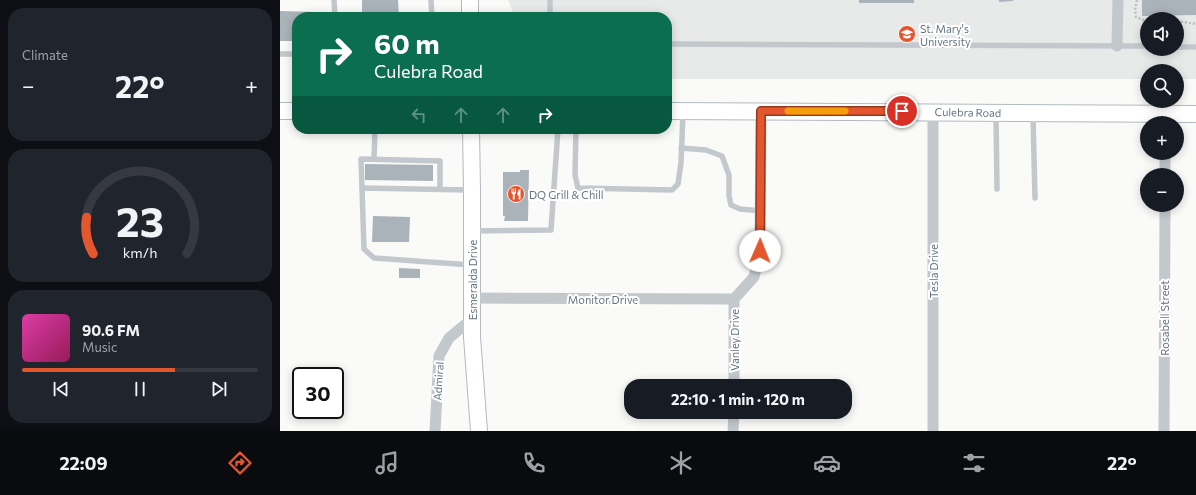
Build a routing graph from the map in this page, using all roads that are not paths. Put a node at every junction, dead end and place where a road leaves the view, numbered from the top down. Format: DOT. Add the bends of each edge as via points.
graph roads {
  1 [pos="334,0"];
  2 [pos="431,0"];
  3 [pos="470,0"];
  4 [pos="550,0"];
  5 [pos="1118,0"];
  6 [pos="335,12"];
  7 [pos="432,12"];
  8 [pos="470,12"];
  9 [pos="550,12"];
  10 [pos="672,44"];
  11 [pos="1117,46"];
  12 [pos="1140,46"];
  13 [pos="1184,47"];
  14 [pos="1196,47"];
  15 [pos="280,54"];
  16 [pos="292,54"];
  17 [pos="280,111"];
  18 [pos="292,111"];
  19 [pos="672,111"];
  20 [pos="683,111"];
  21 [pos="761,111"];
  22 [pos="933,112"];
  23 [pos="996,112"];
  24 [pos="1033,112"];
  25 [pos="1196,114"];
  26 [pos="1180,116"];
  27 [pos="1140,117"];
  28 [pos="375,134"];
  29 [pos="471,134"];
  30 [pos="558,134"];
  31 [pos="576,134"];
  32 [pos="681,148"];
  33 [pos="374,159"];
  34 [pos="362,188"];
  35 [pos="440,189"];
  36 [pos="997,189"];
  37 [pos="472,190"];
  38 [pos="1035,198"];
  39 [pos="761,211"];
  40 [pos="1165,212"];
  41 [pos="472,231"];
  42 [pos="472,265"];
  43 [pos="472,298"];
  44 [pos="734,299"];
  45 [pos="472,320"];
  46 [pos="734,379"];
  47 [pos="734,419"];
  48 [pos="435,431"];
  49 [pos="479,431"];
  50 [pos="733,431"];
  51 [pos="933,431"];
  52 [pos="1164,431"];
  1 -- 6 [label="lane"];
  2 -- 7 [label="lane"];
  3 -- 8 [label="main road"];
  4 -- 9 [label="lane"];
  5 -- 11 [label="street"];
  10 -- 11 [label="lane"];
  11 -- 12 [label="lane"];
  13 -- 14 [label="lane"];
  15 -- 16 [label="lane"];
  17 -- 18 [label="main road"];
  19 -- 20 [label="main road, Culebra Road"];
  20 -- 21 [label="main road, Culebra Road"];
  20 -- 32 [label="lane"];
  21 -- 22 [label="main road, Culebra Road"];
  21 -- 39 [label="street, Vanley Drive"];
  22 -- 23 [label="main road, Culebra Road"];
  22 -- 51 [label="street, Tesla Drive"];
  23 -- 24 [label="main road, Culebra Road"];
  23 -- 36 [label="lane"];
  24 -- 27 [label="main road, Culebra Road"];
  24 -- 38 [label="lane"];
  25 -- 26 [label="main road, Culebra Road"];
  28 -- 33 [label="lane"];
  29 -- 37 [label="main road, Esmeralda Drive"];
  30 -- 41 [label="lane" via="551,230"];
  31 -- 32 [label="lane" via="575,175 578,188 672,190 678,184"];
  32 -- 39 [label="lane" via="706,150 722,156 728,174 731,205 740,209"];
  33 -- 34 [label="lane" via="361,159"];
  33 -- 35 [label="lane" via="440,161"];
  34 -- 35 [label="lane"];
  34 -- 42 [label="lane" via="364,249 374,258"];
  35 -- 37 [label="lane"];
  37 -- 41 [label="main road, Esmeralda Drive"];
  39 -- 44 [label="street, Vanley Drive" via="760,251 754,277"];
  40 -- 52 [label="street, Rosabell Street"];
  41 -- 42 [label="main road, Esmeralda Drive"];
  42 -- 43 [label="main road, Esmeralda Drive"];
  43 -- 44 [label="street, Monitor Drive"];
  43 -- 45 [label="main road, Esmeralda Drive"];
  44 -- 46 [label="street, Vanley Drive"];
  45 -- 48 [label="street, Admiral" via="449,338 439,356"];
  45 -- 49 [label="main road, Esmeralda Drive"];
  47 -- 50 [label="street"];
}
